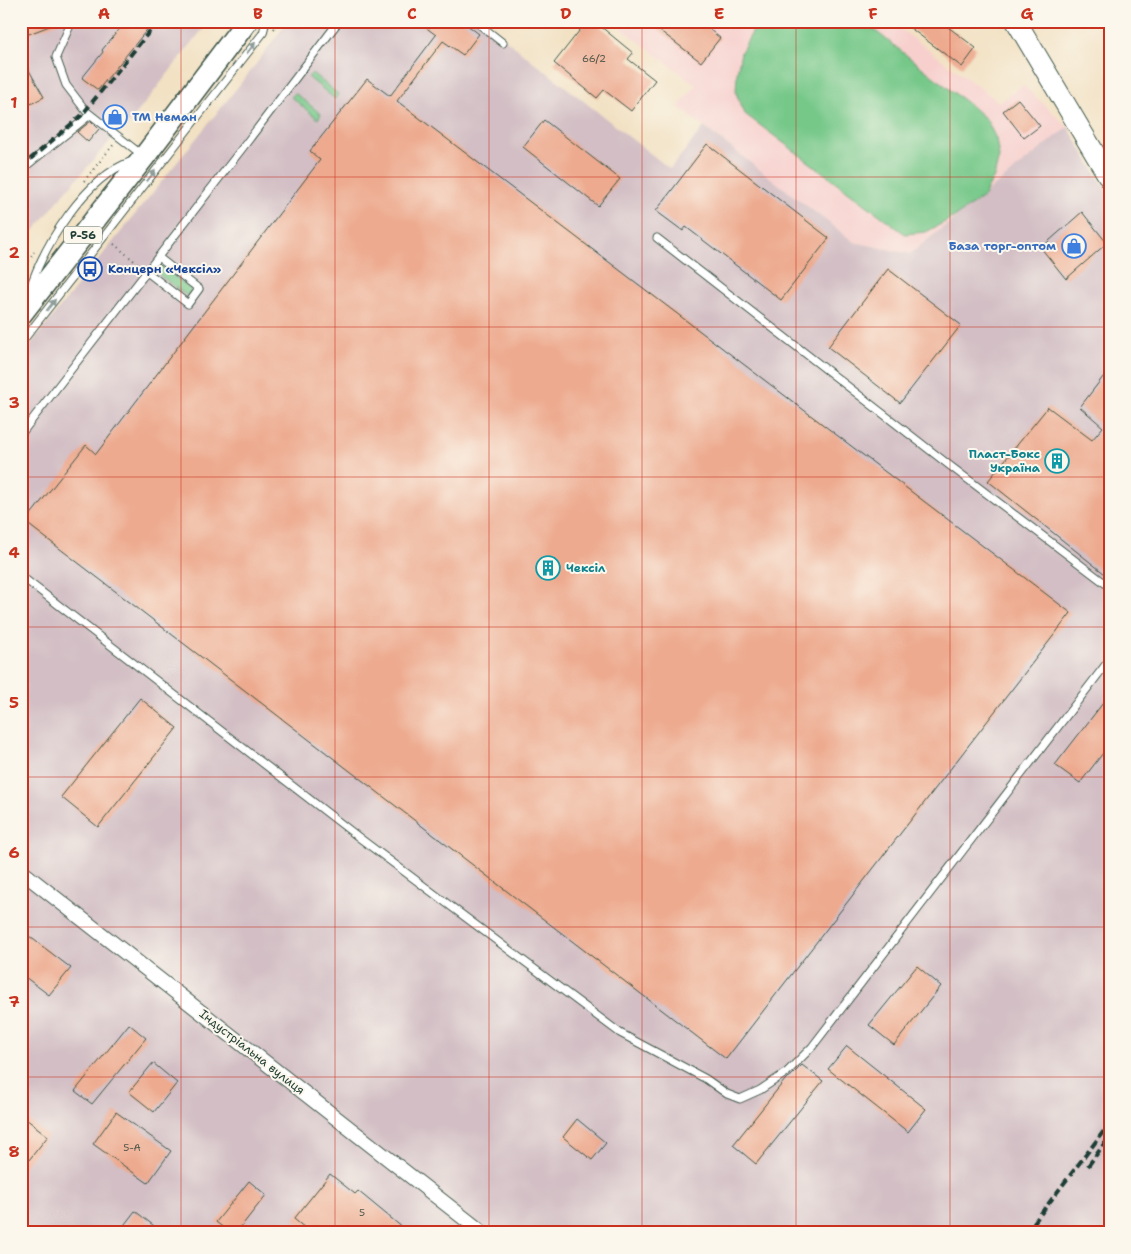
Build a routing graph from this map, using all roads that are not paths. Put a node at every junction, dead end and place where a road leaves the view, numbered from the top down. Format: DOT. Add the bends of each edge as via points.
graph roads {
  1 [pos="72,21"];
  2 [pos="247,21"];
  3 [pos="266,21"];
  4 [pos="339,21"];
  5 [pos="475,21"];
  6 [pos="1016,21"];
  7 [pos="503,42"];
  8 [pos="90,115"];
  9 [pos="144,157"];
  10 [pos="21,170"];
  11 [pos="1110,179"];
  12 [pos="657,238"];
  13 [pos="158,257"];
  14 [pos="147,272"];
  15 [pos="22,314"];
  16 [pos="21,343"];
  17 [pos="21,434"];
  18 [pos="21,576"];
  19 [pos="1110,587"];
  20 [pos="1110,659"];
  21 [pos="21,871"];
  22 [pos="484,1233"];
  1 -- 8 [label="lane" via="56,57 66,85"];
  2 -- 9 [label="main road, Р-56"];
  16 -- 3 [label="lane, one-way" via="263,33"];
  4 -- 13 [label="lane"];
  5 -- 7 [label="lane"];
  6 -- 11 [label="street"];
  8 -- 9 [label="lane"];
  8 -- 10 [label="lane"];
  9 -- 15 [label="main road, Р-56"];
  12 -- 19 [label="lane"];
  13 -- 14 [label="lane"];
  13 -- 14 [label="lane" via="199,289 188,304"];
  14 -- 17 [label="lane"];
  18 -- 20 [label="lane" via="353,833 620,1033 740,1099 786,1072 812,1047"];
  21 -- 22 [label="street, Індустріальна вулиця"];
}
